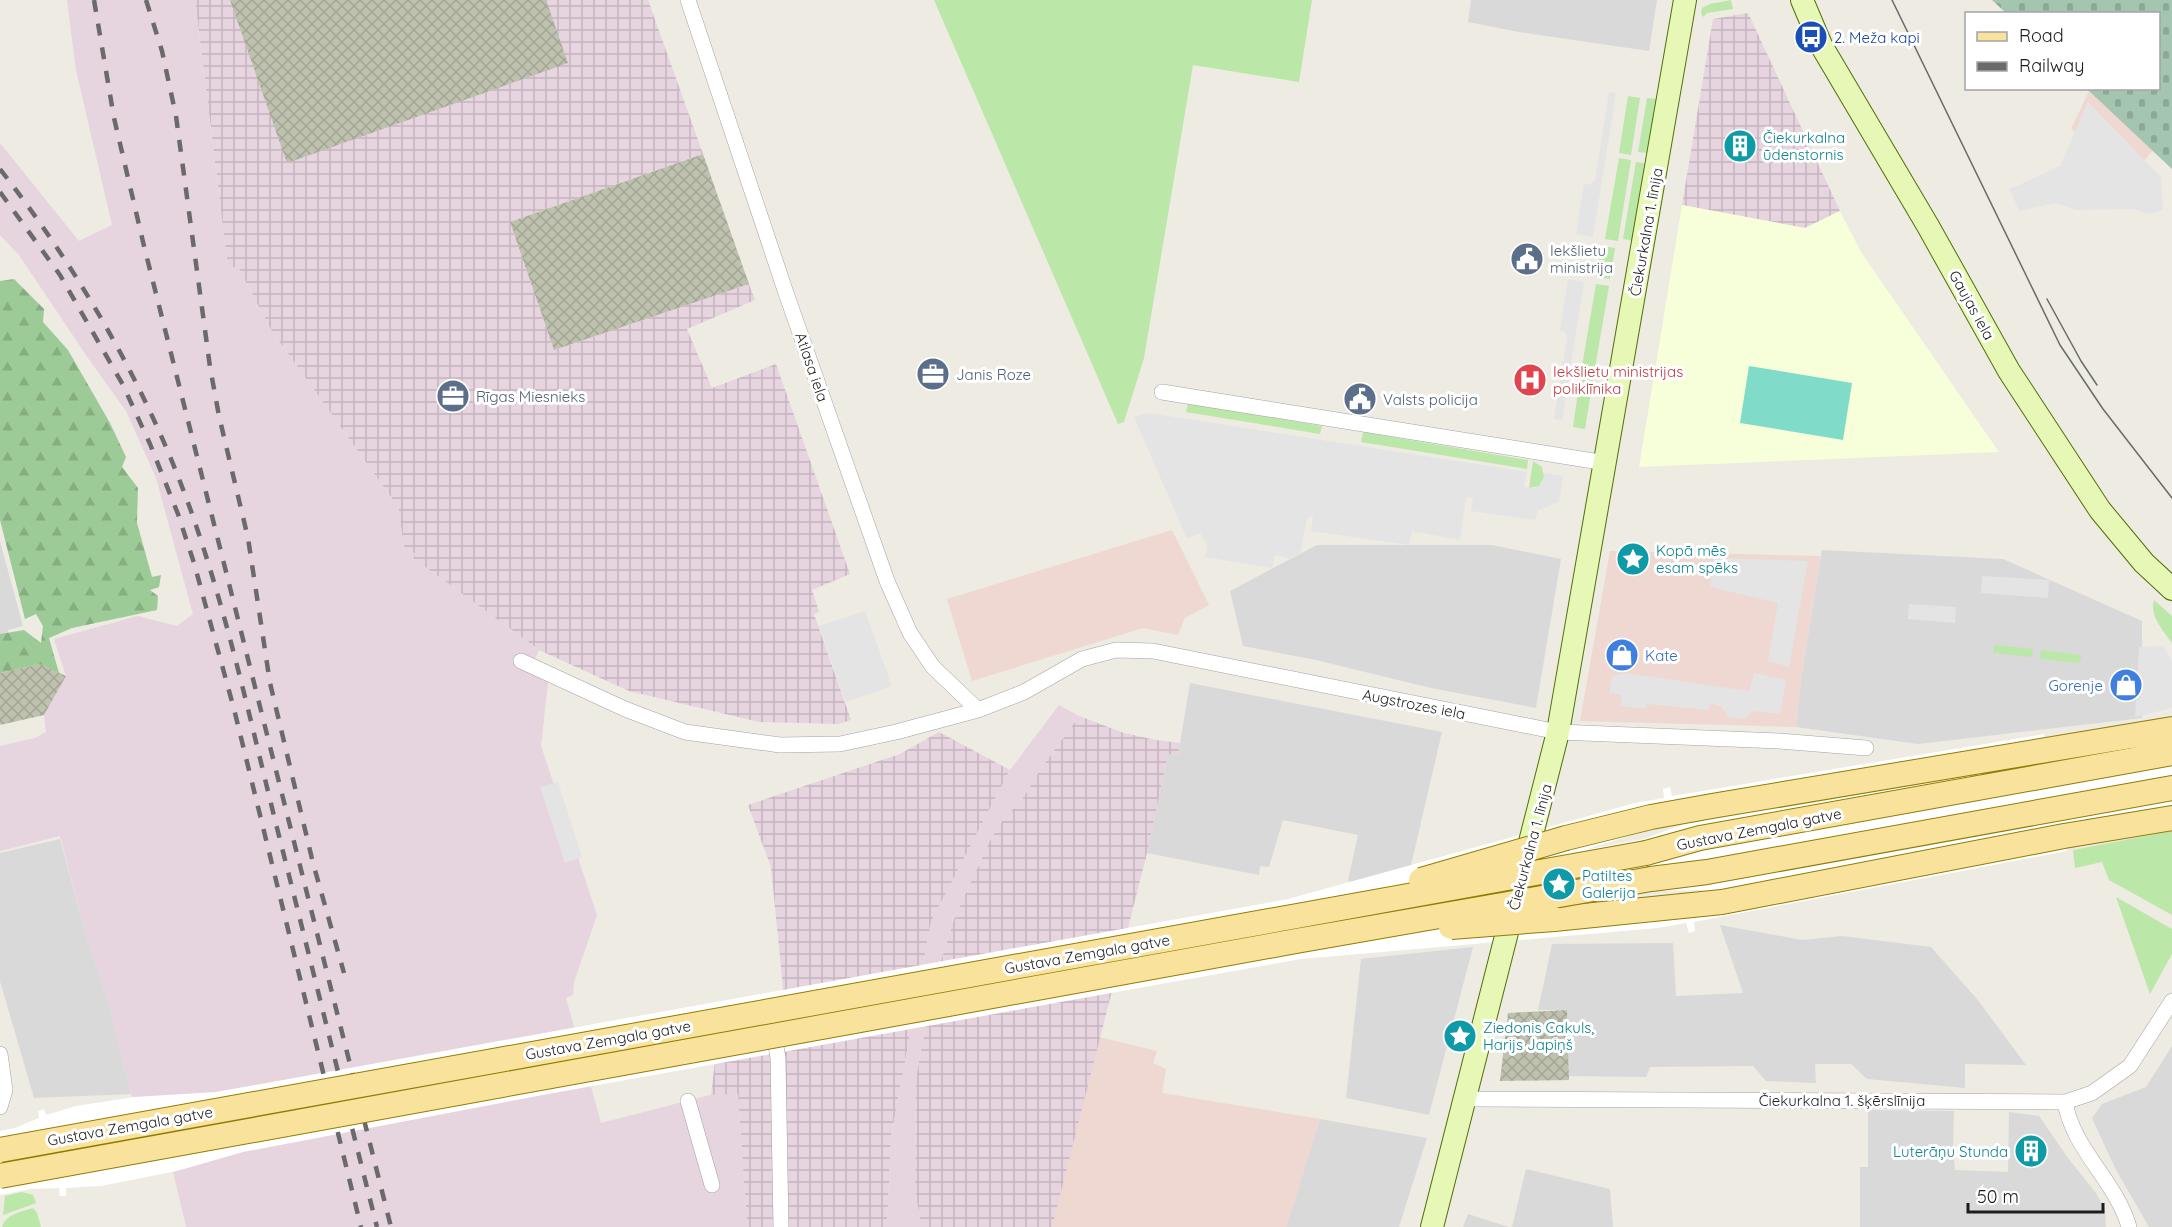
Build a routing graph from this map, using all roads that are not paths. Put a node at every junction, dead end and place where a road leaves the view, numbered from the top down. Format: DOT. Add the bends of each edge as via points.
graph roads {
  1 [pos="688,0"];
  2 [pos="1685,0"];
  3 [pos="1802,0"];
  4 [pos="1162,392"];
  5 [pos="1606,463"];
  6 [pos="2172,589"];
  7 [pos="521,661"];
  8 [pos="978,710"];
  9 [pos="2172,729"];
  10 [pos="1558,732"];
  11 [pos="1866,748"];
  12 [pos="2172,753"];
  13 [pos="2172,788"];
  14 [pos="2172,818"];
  15 [pos="1295,916"];
  16 [pos="1296,941"];
  17 [pos="768,1001"];
  18 [pos="2172,1001"];
  19 [pos="0,1054"];
  20 [pos="1466,1097"];
  21 [pos="688,1101"];
  22 [pos="2066,1102"];
  23 [pos="0,1107"];
  24 [pos="0,1150"];
  25 [pos="0,1176"];
  26 [pos="712,1185"];
  27 [pos="782,1227"];
  28 [pos="1432,1227"];
  29 [pos="2129,1227"];
  1 -- 8 [label="street, Atlasa iela" via="887,581 910,633 933,667"];
  2 -- 5 [label="street, Čiekurkalna 1. līnija"];
  3 -- 6 [label="street, Gaujas iela" via="1821,45 2009,372 2107,518 2144,563"];
  4 -- 5 [label="street"];
  5 -- 10 [label="street, Čiekurkalna 1. līnija"];
  7 -- 8 [label="street, Augstrozes iela" via="686,732 780,745 840,744"];
  8 -- 10 [label="street, Augstrozes iela" via="1024,692 1082,659 1127,649 1154,651"];
  9 -- 15 [label="main road, bridge" via="1651,817"];
  10 -- 11 [label="street, Augstrozes iela"];
  10 -- 20 [label="street, Čiekurkalna 1. līnija"];
  12 -- 15 [label="main road, Gustava Zemgala gatve, bridge"];
  13 -- 16 [label="main road, Gustava Zemgala gatve, bridge"];
  14 -- 16 [label="main road, bridge" via="1722,902"];
  15 -- 24 [label="main road, Gustava Zemgala gatve, bridge"];
  16 -- 25 [label="main road, Gustava Zemgala gatve, bridge"];
  17 -- 27 [label="street" via="778,1058"];
  18 -- 22 [label="street, Čiekurkalna 1. šķērslīnija" via="2130,1066 2091,1093"];
  19 -- 23 [label="street" via="5,1090"];
  20 -- 22 [label="street, Čiekurkalna 1. šķērslīnija"];
  20 -- 28 [label="street, Čiekurkalna 1. līnija"];
  21 -- 26 [label="street"];
  22 -- 29 [label="street" via="2074,1132 2116,1196"];
}
